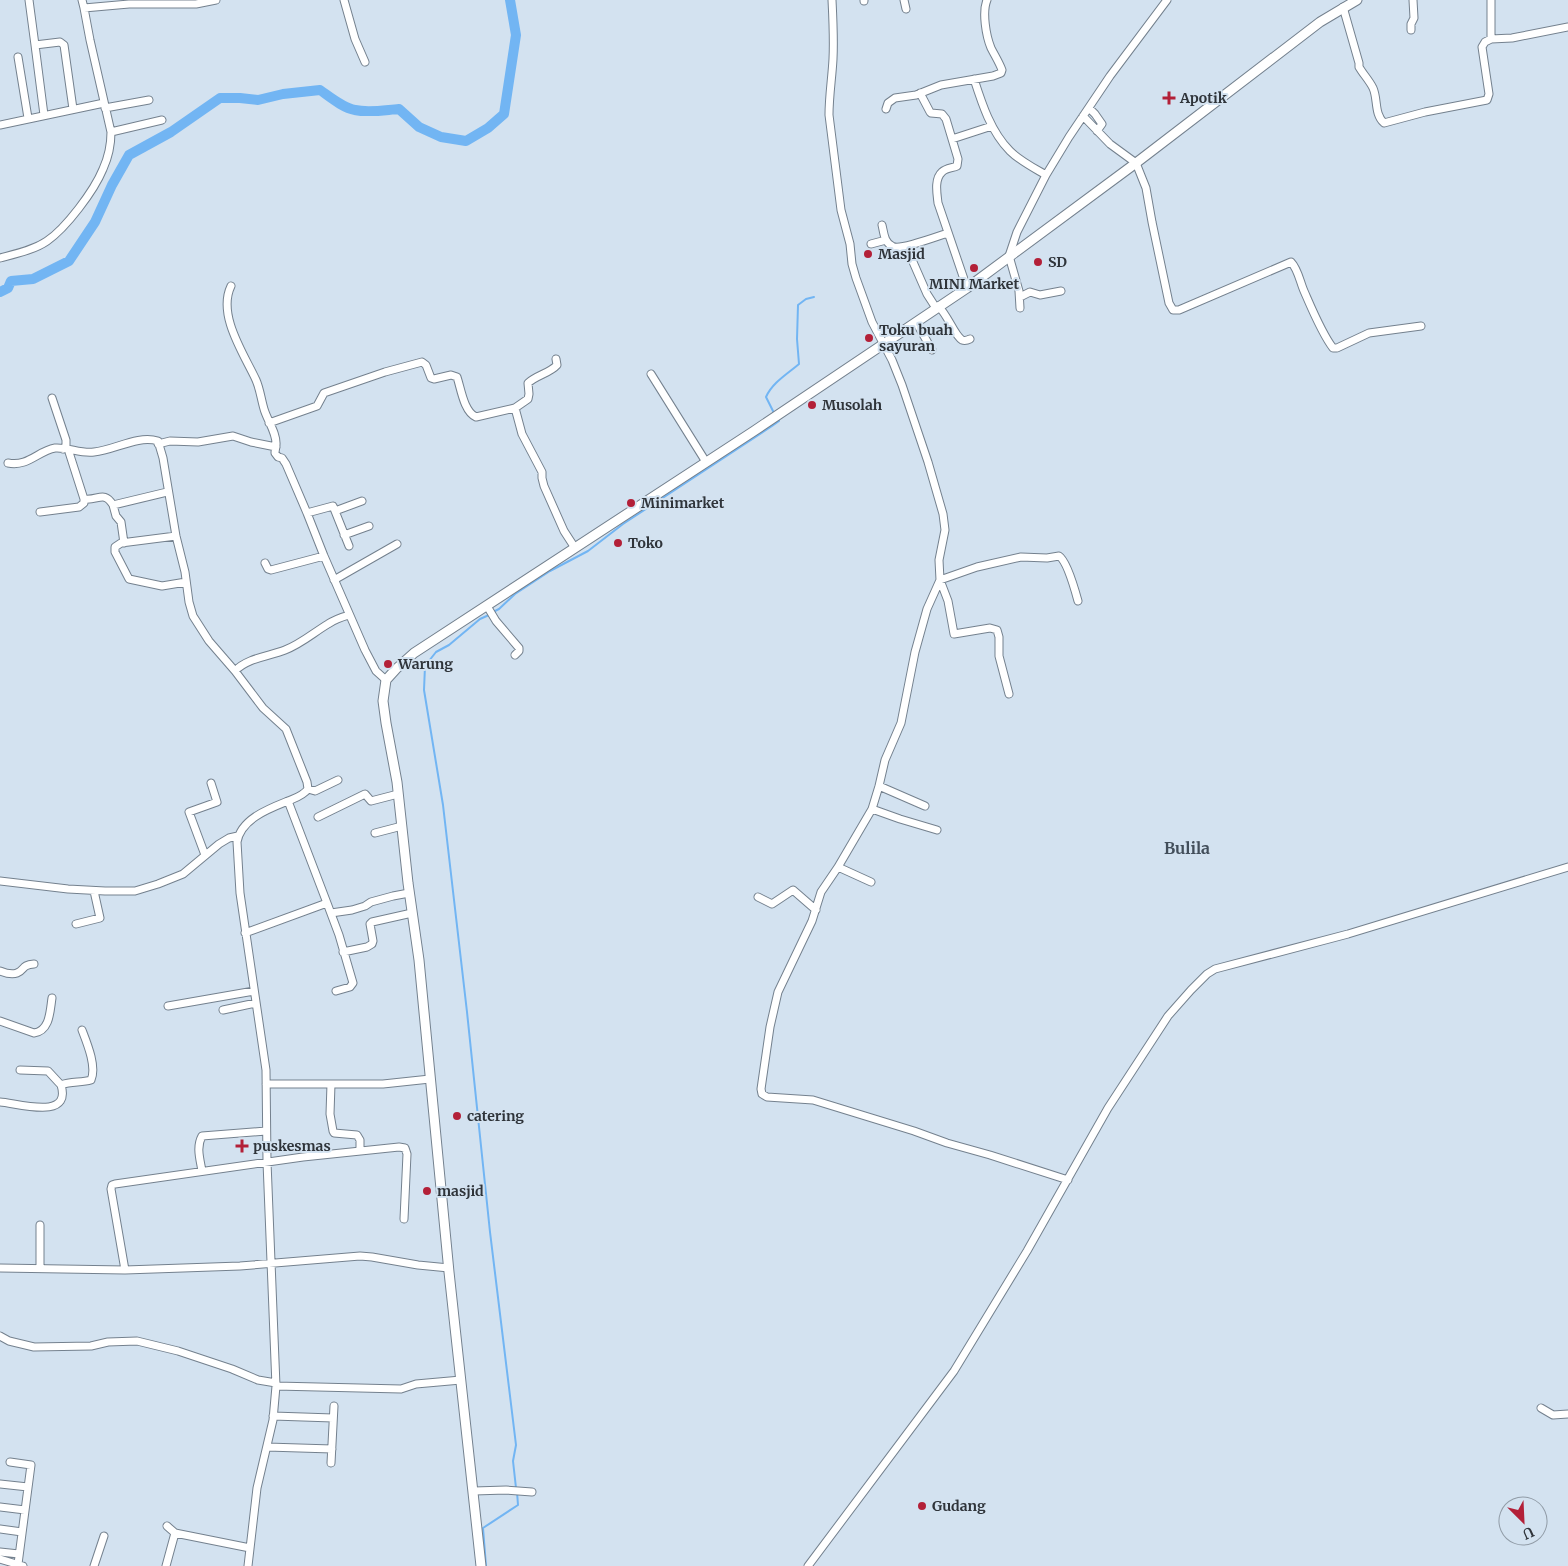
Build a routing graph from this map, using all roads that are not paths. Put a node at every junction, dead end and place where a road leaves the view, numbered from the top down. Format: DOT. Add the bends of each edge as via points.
graph roads {
  1 [pos="29,0"];
  2 [pos="216,0"];
  3 [pos="344,0"];
  4 [pos="832,0"];
  5 [pos="904,0"];
  6 [pos="987,0"];
  7 [pos="1166,0"];
  8 [pos="1356,0"];
  9 [pos="1413,0"];
  10 [pos="1491,0"];
  11 [pos="154,2"];
  12 [pos="83,4"];
  13 [pos="906,9"];
  14 [pos="1344,11"];
  15 [pos="1568,27"];
  16 [pos="1410,30"];
  17 [pos="1491,39"];
  18 [pos="35,45"];
  19 [pos="18,56"];
  20 [pos="365,62"];
  21 [pos="974,79"];
  22 [pos="920,93"];
  23 [pos="149,100"];
  24 [pos="105,105"];
  25 [pos="1089,108"];
  26 [pos="73,109"];
  27 [pos="886,109"];
  28 [pos="44,115"];
  29 [pos="1083,116"];
  30 [pos="28,118"];
  31 [pos="162,120"];
  32 [pos="0,125"];
  33 [pos="992,126"];
  34 [pos="1097,131"];
  35 [pos="111,132"];
  36 [pos="952,138"];
  37 [pos="1136,163"];
  38 [pos="1046,175"];
  39 [pos="882,225"];
  40 [pos="948,233"];
  41 [pos="886,240"];
  42 [pos="871,244"];
  43 [pos="1008,256"];
  44 [pos="0,258"];
  45 [pos="913,262"];
  46 [pos="232,286"];
  47 [pos="967,288"];
  48 [pos="1061,291"];
  49 [pos="1020,296"];
  50 [pos="937,307"];
  51 [pos="1020,308"];
  52 [pos="916,322"];
  53 [pos="1421,326"];
  54 [pos="970,339"];
  55 [pos="883,344"];
  56 [pos="932,350"];
  57 [pos="556,360"];
  58 [pos="652,374"];
  59 [pos="52,398"];
  60 [pos="515,408"];
  61 [pos="269,422"];
  62 [pos="158,444"];
  63 [pos="276,447"];
  64 [pos="66,449"];
  65 [pos="706,462"];
  66 [pos="8,463"];
  67 [pos="167,492"];
  68 [pos="84,500"];
  69 [pos="362,501"];
  70 [pos="113,505"];
  71 [pos="335,511"];
  72 [pos="40,512"];
  73 [pos="307,513"];
  74 [pos="369,526"];
  75 [pos="344,535"];
  76 [pos="176,536"];
  77 [pos="124,543"];
  78 [pos="397,544"];
  79 [pos="349,546"];
  80 [pos="575,548"];
  81 [pos="324,556"];
  82 [pos="265,563"];
  83 [pos="334,580"];
  84 [pos="940,580"];
  85 [pos="186,582"];
  86 [pos="1078,601"];
  87 [pos="488,609"];
  88 [pos="349,615"];
  89 [pos="515,655"];
  90 [pos="235,671"];
  91 [pos="386,680"];
  92 [pos="1009,694"];
  93 [pos="338,780"];
  94 [pos="211,783"];
  95 [pos="879,786"];
  96 [pos="308,789"];
  97 [pos="398,794"];
  98 [pos="288,801"];
  99 [pos="924,806"];
  100 [pos="872,808"];
  101 [pos="318,817"];
  102 [pos="402,826"];
  103 [pos="938,830"];
  104 [pos="375,833"];
  105 [pos="238,836"];
  106 [pos="205,855"];
  107 [pos="838,867"];
  108 [pos="1568,867"];
  109 [pos="0,881"];
  110 [pos="871,882"];
  111 [pos="94,890"];
  112 [pos="409,893"];
  113 [pos="758,897"];
  114 [pos="328,903"];
  115 [pos="816,910"];
  116 [pos="331,913"];
  117 [pos="412,913"];
  118 [pos="76,924"];
  119 [pos="245,933"];
  120 [pos="343,952"];
  121 [pos="34,964"];
  122 [pos="0,971"];
  123 [pos="254,991"];
  124 [pos="336,991"];
  125 [pos="52,998"];
  126 [pos="256,1003"];
  127 [pos="168,1006"];
  128 [pos="223,1010"];
  129 [pos="0,1021"];
  130 [pos="82,1030"];
  131 [pos="20,1070"];
  132 [pos="430,1079"];
  133 [pos="266,1084"];
  134 [pos="331,1084"];
  135 [pos="62,1085"];
  136 [pos="0,1102"];
  137 [pos="266,1131"];
  138 [pos="360,1151"];
  139 [pos="267,1162"];
  140 [pos="202,1171"];
  141 [pos="1068,1180"];
  142 [pos="404,1220"];
  143 [pos="40,1225"];
  144 [pos="271,1264"];
  145 [pos="0,1268"];
  146 [pos="40,1268"];
  147 [pos="449,1268"];
  148 [pos="125,1270"];
  149 [pos="0,1336"];
  150 [pos="461,1380"];
  151 [pos="276,1384"];
  152 [pos="334,1406"];
  153 [pos="1541,1408"];
  154 [pos="1568,1414"];
  155 [pos="273,1416"];
  156 [pos="333,1418"];
  157 [pos="267,1447"];
  158 [pos="332,1449"];
  159 [pos="10,1462"];
  160 [pos="331,1463"];
  161 [pos="0,1484"];
  162 [pos="28,1487"];
  163 [pos="474,1491"];
  164 [pos="532,1492"];
  165 [pos="0,1506"];
  166 [pos="25,1510"];
  167 [pos="167,1526"];
  168 [pos="0,1529"];
  169 [pos="22,1532"];
  170 [pos="175,1533"];
  171 [pos="104,1536"];
  172 [pos="250,1548"];
  173 [pos="0,1552"];
  174 [pos="19,1554"];
  175 [pos="0,1559"];
  176 [pos="20,1565"];
  177 [pos="94,1566"];
  178 [pos="166,1566"];
  179 [pos="248,1566"];
  180 [pos="481,1566"];
  181 [pos="808,1566"];
  1 -- 18 [label="street"];
  2 -- 11 [label="street" via="196,4"];
  3 -- 20 [label="street"];
  4 -- 55 [label="street" via="834,38 829,115 839,192 856,278"];
  5 -- 13 [label="street"];
  6 -- 21 [label="street" via="984,18 989,43 1002,70 998,74"];
  7 -- 25 [label="street"];
  8 -- 14 [label="street"];
  9 -- 16 [label="street" via="1414,18"];
  10 -- 17 [label="street"];
  11 -- 12 [label="street"];
  12 -- 24 [label="street"];
  14 -- 17 [label="street" via="1360,70 1366,74 1372,87 1384,124 1487,100 1489,94 1482,46"];
  14 -- 37 [label="street" via="1285,48"];
  15 -- 17 [label="street"];
  18 -- 26 [label="street" via="60,42 64,45"];
  18 -- 28 [label="street"];
  19 -- 30 [label="street"];
  21 -- 22 [label="street"];
  21 -- 33 [label="street"];
  22 -- 27 [label="street" via="895,98"];
  22 -- 36 [label="street" via="932,113 946,118"];
  23 -- 24 [label="street"];
  24 -- 26 [label="street"];
  24 -- 35 [label="street"];
  25 -- 29 [label="street"];
  25 -- 34 [label="street" via="1102,124"];
  26 -- 28 [label="street"];
  28 -- 30 [label="street"];
  29 -- 34 [label="street"];
  29 -- 38 [label="street"];
  30 -- 32 [label="street"];
  31 -- 35 [label="street"];
  33 -- 36 [label="street"];
  33 -- 38 [label="street" via="1011,152"];
  34 -- 37 [label="street"];
  35 -- 44 [label="street" via="103,170 64,226 38,246"];
  36 -- 40 [label="street" via="959,163 940,175 937,193"];
  37 -- 43 [label="street"];
  37 -- 53 [label="street" via="1146,188 1169,304 1173,310 1291,262 1333,348 1369,333"];
  38 -- 43 [label="street"];
  39 -- 41 [label="street"];
  40 -- 41 [label="street" via="906,247 892,247"];
  40 -- 47 [label="street"];
  41 -- 42 [label="street"];
  43 -- 47 [label="street"];
  43 -- 49 [label="street"];
  45 -- 50 [label="street" via="927,294"];
  46 -- 61 [label="street" via="228,297 231,325 257,382"];
  47 -- 50 [label="street"];
  48 -- 49 [label="street" via="1040,295 1030,292"];
  49 -- 51 [label="street"];
  50 -- 52 [label="street"];
  50 -- 54 [label="street" via="947,315 962,339"];
  52 -- 55 [label="street"];
  52 -- 56 [label="street"];
  55 -- 65 [label="street"];
  55 -- 84 [label="street" via="902,385 943,514 945,530 939,560"];
  57 -- 60 [label="street" via="555,368 528,382 528,399"];
  58 -- 65 [label="street"];
  59 -- 64 [label="street"];
  60 -- 61 [label="street" via="473,416 468,411 457,377 434,379 422,362 324,393 317,406"];
  60 -- 80 [label="street" via="522,434 542,472 544,486"];
  61 -- 63 [label="street"];
  62 -- 63 [label="street" via="233,436"];
  62 -- 64 [label="street" via="158,441 143,439 89,453"];
  62 -- 67 [label="street"];
  63 -- 73 [label="street" via="275,453 286,464"];
  64 -- 66 [label="street" via="53,449 28,461"];
  64 -- 68 [label="street"];
  65 -- 80 [label="street"];
  67 -- 70 [label="street"];
  67 -- 76 [label="street"];
  68 -- 70 [label="street" via="105,496"];
  68 -- 72 [label="street" via="79,507"];
  69 -- 71 [label="street"];
  70 -- 77 [label="street" via="121,522"];
  71 -- 73 [label="street" via="333,506"];
  71 -- 75 [label="street"];
  73 -- 81 [label="street"];
  74 -- 75 [label="street"];
  75 -- 79 [label="street"];
  76 -- 77 [label="street"];
  76 -- 85 [label="street"];
  77 -- 85 [label="street" via="117,545 115,552 128,578 162,586"];
  78 -- 83 [label="street"];
  80 -- 87 [label="street"];
  81 -- 82 [label="street" via="271,570"];
  81 -- 83 [label="street"];
  83 -- 88 [label="street"];
  84 -- 86 [label="street" via="1021,557 1059,556 1072,580"];
  84 -- 92 [label="street" via="954,634 990,628 997,630 999,656"];
  84 -- 95 [label="street" via="927,610 915,652 905,709 885,760"];
  85 -- 90 [label="street" via="190,609 197,623"];
  87 -- 89 [label="street" via="519,648"];
  87 -- 91 [label="street" via="414,653"];
  88 -- 90 [label="street" via="329,623 296,646 240,666"];
  88 -- 91 [label="street" via="376,671"];
  90 -- 96 [label="street" via="263,708 286,729"];
  91 -- 97 [label="street" via="383,701"];
  93 -- 96 [label="street" via="315,791"];
  94 -- 106 [label="street" via="217,802 189,812"];
  95 -- 99 [label="street"];
  95 -- 100 [label="street"];
  96 -- 98 [label="street"];
  97 -- 101 [label="street" via="371,801 365,794"];
  97 -- 102 [label="street"];
  98 -- 105 [label="street" via="256,816"];
  98 -- 114 [label="street"];
  100 -- 103 [label="street"];
  100 -- 107 [label="street"];
  102 -- 104 [label="street"];
  102 -- 112 [label="street"];
  105 -- 106 [label="street" via="224,840"];
  105 -- 119 [label="street" via="238,876"];
  106 -- 111 [label="street" via="183,874 142,889 128,892"];
  107 -- 110 [label="street"];
  107 -- 115 [label="street" via="821,892"];
  108 -- 141 [label="street" via="1348,934 1212,971 1168,1016 1108,1108"];
  109 -- 111 [label="street"];
  111 -- 118 [label="street" via="100,918"];
  112 -- 116 [label="street"];
  112 -- 117 [label="street"];
  113 -- 115 [label="street" via="772,904 794,890"];
  114 -- 116 [label="street"];
  114 -- 119 [label="street"];
  115 -- 141 [label="street" via="778,992 762,1094 813,1100"];
  116 -- 120 [label="street"];
  117 -- 120 [label="street" via="372,922 372,944"];
  117 -- 132 [label="street"];
  119 -- 123 [label="street"];
  120 -- 124 [label="street" via="353,985"];
  121 -- 122 [label="street" via="24,966 14,974"];
  123 -- 126 [label="street"];
  123 -- 127 [label="street"];
  125 -- 129 [label="street" via="49,1018 40,1032 34,1033"];
  126 -- 128 [label="street"];
  126 -- 133 [label="street"];
  130 -- 135 [label="street" via="91,1057 92,1077 89,1081"];
  131 -- 135 [label="street" via="48,1071"];
  132 -- 134 [label="street" via="383,1084"];
  132 -- 147 [label="street"];
  133 -- 134 [label="street"];
  133 -- 137 [label="street"];
  134 -- 138 [label="street" via="332,1132 357,1135"];
  135 -- 136 [label="street" via="63,1097 54,1106"];
  137 -- 139 [label="street"];
  137 -- 140 [label="street" via="202,1136 198,1151"];
  138 -- 139 [label="street"];
  138 -- 142 [label="street" via="406,1149"];
  139 -- 140 [label="street"];
  139 -- 144 [label="street"];
  140 -- 148 [label="street" via="112,1185"];
  141 -- 181 [label="street" via="954,1371"];
  143 -- 146 [label="street"];
  144 -- 147 [label="street" via="360,1256"];
  144 -- 148 [label="street"];
  144 -- 151 [label="street"];
  145 -- 146 [label="street"];
  146 -- 148 [label="street"];
  147 -- 150 [label="street"];
  149 -- 151 [label="street" via="34,1347 137,1341 178,1351"];
  150 -- 151 [label="street" via="416,1384 401,1389"];
  150 -- 163 [label="street"];
  151 -- 155 [label="street"];
  152 -- 156 [label="street"];
  153 -- 154 [label="street" via="1553,1414"];
  155 -- 156 [label="street"];
  155 -- 157 [label="street"];
  156 -- 158 [label="street"];
  157 -- 158 [label="street"];
  157 -- 172 [label="street" via="257,1488"];
  158 -- 160 [label="street"];
  159 -- 162 [label="street" via="31,1465"];
  161 -- 162 [label="street"];
  162 -- 166 [label="street"];
  163 -- 164 [label="street"];
  163 -- 180 [label="street"];
  165 -- 166 [label="street"];
  166 -- 169 [label="street"];
  167 -- 170 [label="street"];
  168 -- 169 [label="street"];
  169 -- 174 [label="street"];
  170 -- 172 [label="street"];
  170 -- 178 [label="street"];
  171 -- 177 [label="street"];
  172 -- 179 [label="street"];
  173 -- 174 [label="street"];
  174 -- 176 [label="street"];
  175 -- 176 [label="street"];
}
